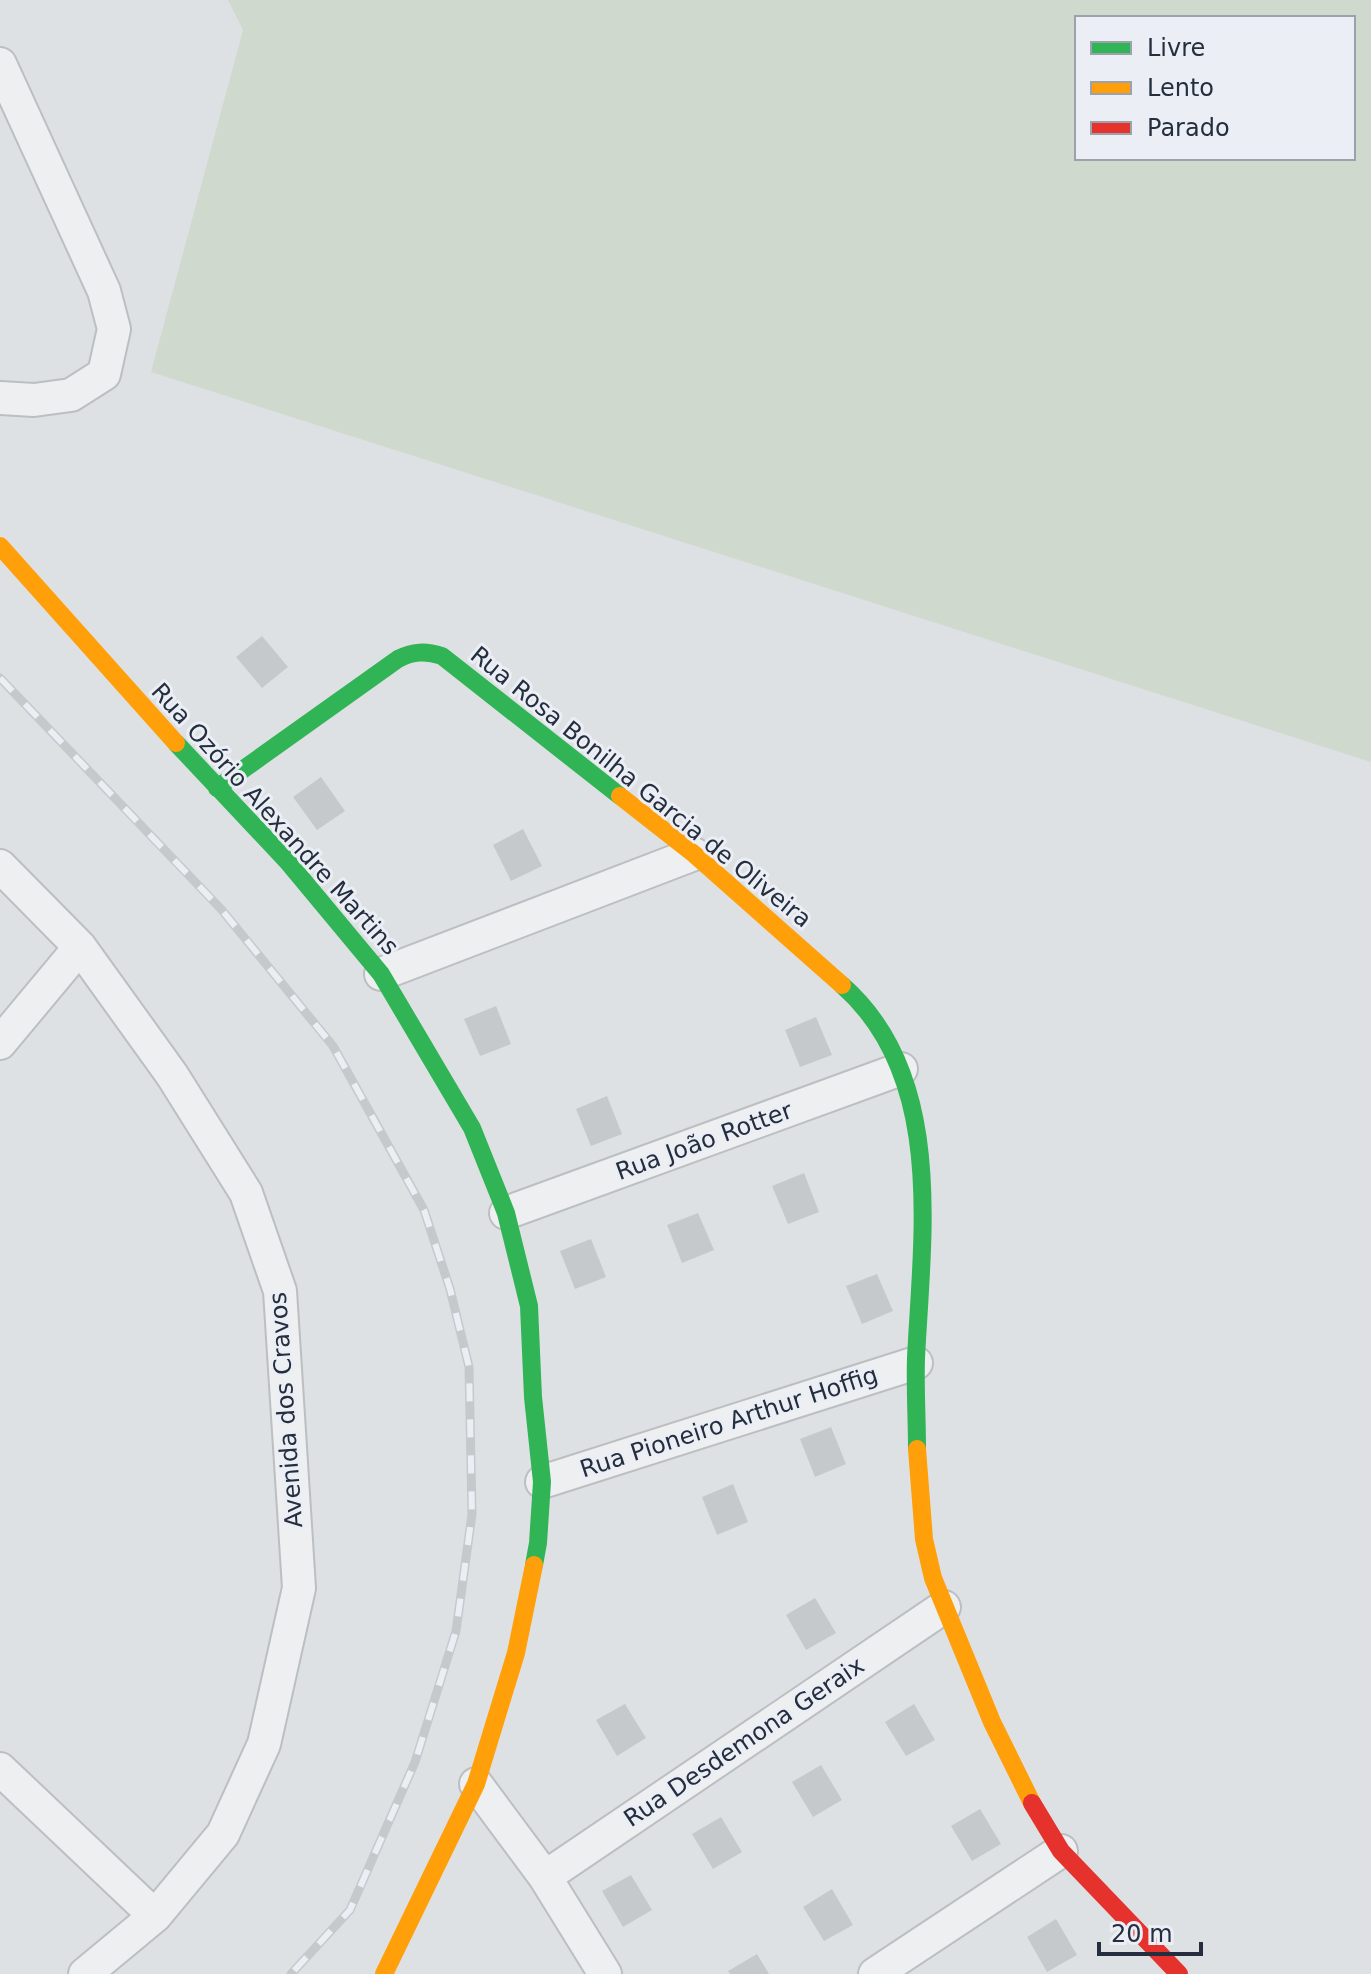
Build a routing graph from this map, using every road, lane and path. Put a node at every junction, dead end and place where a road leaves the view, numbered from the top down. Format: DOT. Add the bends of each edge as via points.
graph roads {
  1 [pos="0,64"];
  2 [pos="0,398"];
  3 [pos="0,546"];
  4 [pos="217,788"];
  5 [pos="694,854"];
  6 [pos="0,866"];
  7 [pos="80,947"];
  8 [pos="381,974"];
  9 [pos="0,1043"];
  10 [pos="901,1069"];
  11 [pos="506,1213"];
  12 [pos="916,1363"];
  13 [pos="542,1482"];
  14 [pos="944,1607"];
  15 [pos="0,1769"];
  16 [pos="476,1784"];
  17 [pos="1061,1851"];
  18 [pos="545,1877"];
  19 [pos="155,1916"];
  20 [pos="85,1974"];
  21 [pos="384,1974"];
  22 [pos="605,1974"];
  23 [pos="875,1974"];
  24 [pos="1179,1974"];
  1 -- 2 [label="street" via="104,291 114,329 104,374 71,395"];
  3 -- 4 [label="street, Rua Ozório Alexandre Martins"];
  4 -- 5 [label="street, Rua Rosa Bonilha Garcia de Oliveira" via="398,659 432,652"];
  4 -- 8 [label="street, Rua Ozório Alexandre Martins" via="287,861"];
  5 -- 8 [label="street"];
  5 -- 10 [label="street, Rua Rosa Bonilha Garcia de Oliveira" via="854,995"];
  6 -- 7 [label="street, Avenida dos Cravos"];
  7 -- 9 [label="street"];
  7 -- 19 [label="street, Avenida dos Cravos" via="172,1075 246,1193 280,1291 299,1588 264,1744 223,1834"];
  8 -- 11 [label="street, Rua Ozório Alexandre Martins" via="472,1128"];
  10 -- 11 [label="street, Rua João Rotter"];
  10 -- 12 [label="street, Rua Rosa Bonilha Garcia de Oliveira" via="916,1127 924,1214"];
  11 -- 13 [label="street, Rua Ozório Alexandre Martins" via="529,1306"];
  12 -- 13 [label="street, Rua Pioneiro Arthur Hoffig"];
  12 -- 14 [label="street, Rua Rosa Bonilha Garcia de Oliveira" via="920,1503 933,1578"];
  13 -- 16 [label="street, Rua Ozório Alexandre Martins" via="538,1543 516,1653"];
  14 -- 17 [label="street, Rua Rosa Bonilha Garcia de Oliveira" via="992,1722"];
  14 -- 18 [label="street, Rua Desdemona Geraix"];
  15 -- 19 [label="street"];
  16 -- 18 [label="street"];
  16 -- 21 [label="street, Rua Ozório Alexandre Martins"];
  17 -- 23 [label="street"];
  17 -- 24 [label="street, Rua Rosa Bonilha Garcia de Oliveira"];
  18 -- 22 [label="street"];
  19 -- 20 [label="street, Avenida dos Cravos"];
}
